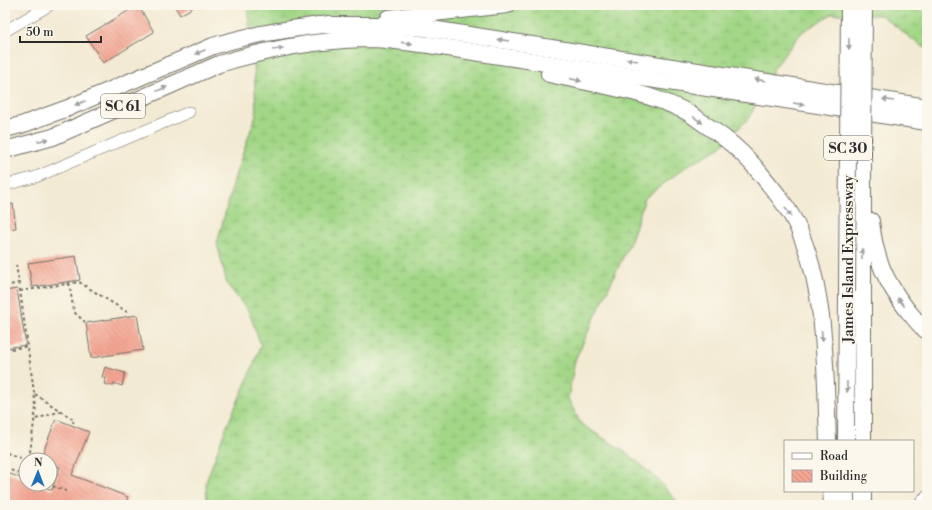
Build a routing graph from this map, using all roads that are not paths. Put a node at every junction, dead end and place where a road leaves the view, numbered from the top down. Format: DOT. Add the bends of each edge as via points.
graph roads {
  1 [pos="50,5"];
  2 [pos="507,5"];
  3 [pos="849,5"];
  4 [pos="864,5"];
  5 [pos="318,26"];
  6 [pos="5,31"];
  7 [pos="429,45"];
  8 [pos="927,106"];
  9 [pos="189,112"];
  10 [pos="927,122"];
  11 [pos="5,129"];
  12 [pos="5,150"];
  13 [pos="863,155"];
  14 [pos="5,185"];
  15 [pos="927,331"];
  16 [pos="828,440"];
  17 [pos="846,440"];
  18 [pos="863,440"];
  19 [pos="831,492"];
  20 [pos="846,492"];
  21 [pos="863,492"];
  22 [pos="927,499"];
  23 [pos="832,505"];
  24 [pos="846,505"];
  25 [pos="863,505"];
  26 [pos="923,505"];
  1 -- 6 [label="street"];
  2 -- 5 [label="highway"];
  3 -- 17 [label="highway, James Island Expressway / SC 30, one-way, bridge"];
  4 -- 13 [label="highway, James Island Expressway / SC 30, bridge"];
  8 -- 5 [label="highway, one-way, bridge" via="425,28 385,25"];
  5 -- 11 [label="highway, SC 61, one-way" via="281,29 213,46 68,108"];
  7 -- 10 [label="highway, one-way, bridge"];
  12 -- 7 [label="highway, SC 61, one-way" via="53,137 220,64 240,58 328,41 375,39"];
  7 -- 16 [label="highway, one-way" via="660,101 684,110 744,153 774,190 799,229 812,266 820,309"];
  9 -- 14 [label="street" via="36,177"];
  15 -- 13 [label="highway, one-way" via="895,294 874,249"];
  18 -- 13 [label="highway, James Island Expressway / SC 30, one-way"];
  19 -- 23 [label="highway"];
  20 -- 24 [label="highway"];
  21 -- 25 [label="highway"];
  22 -- 26 [label="highway"];
}
